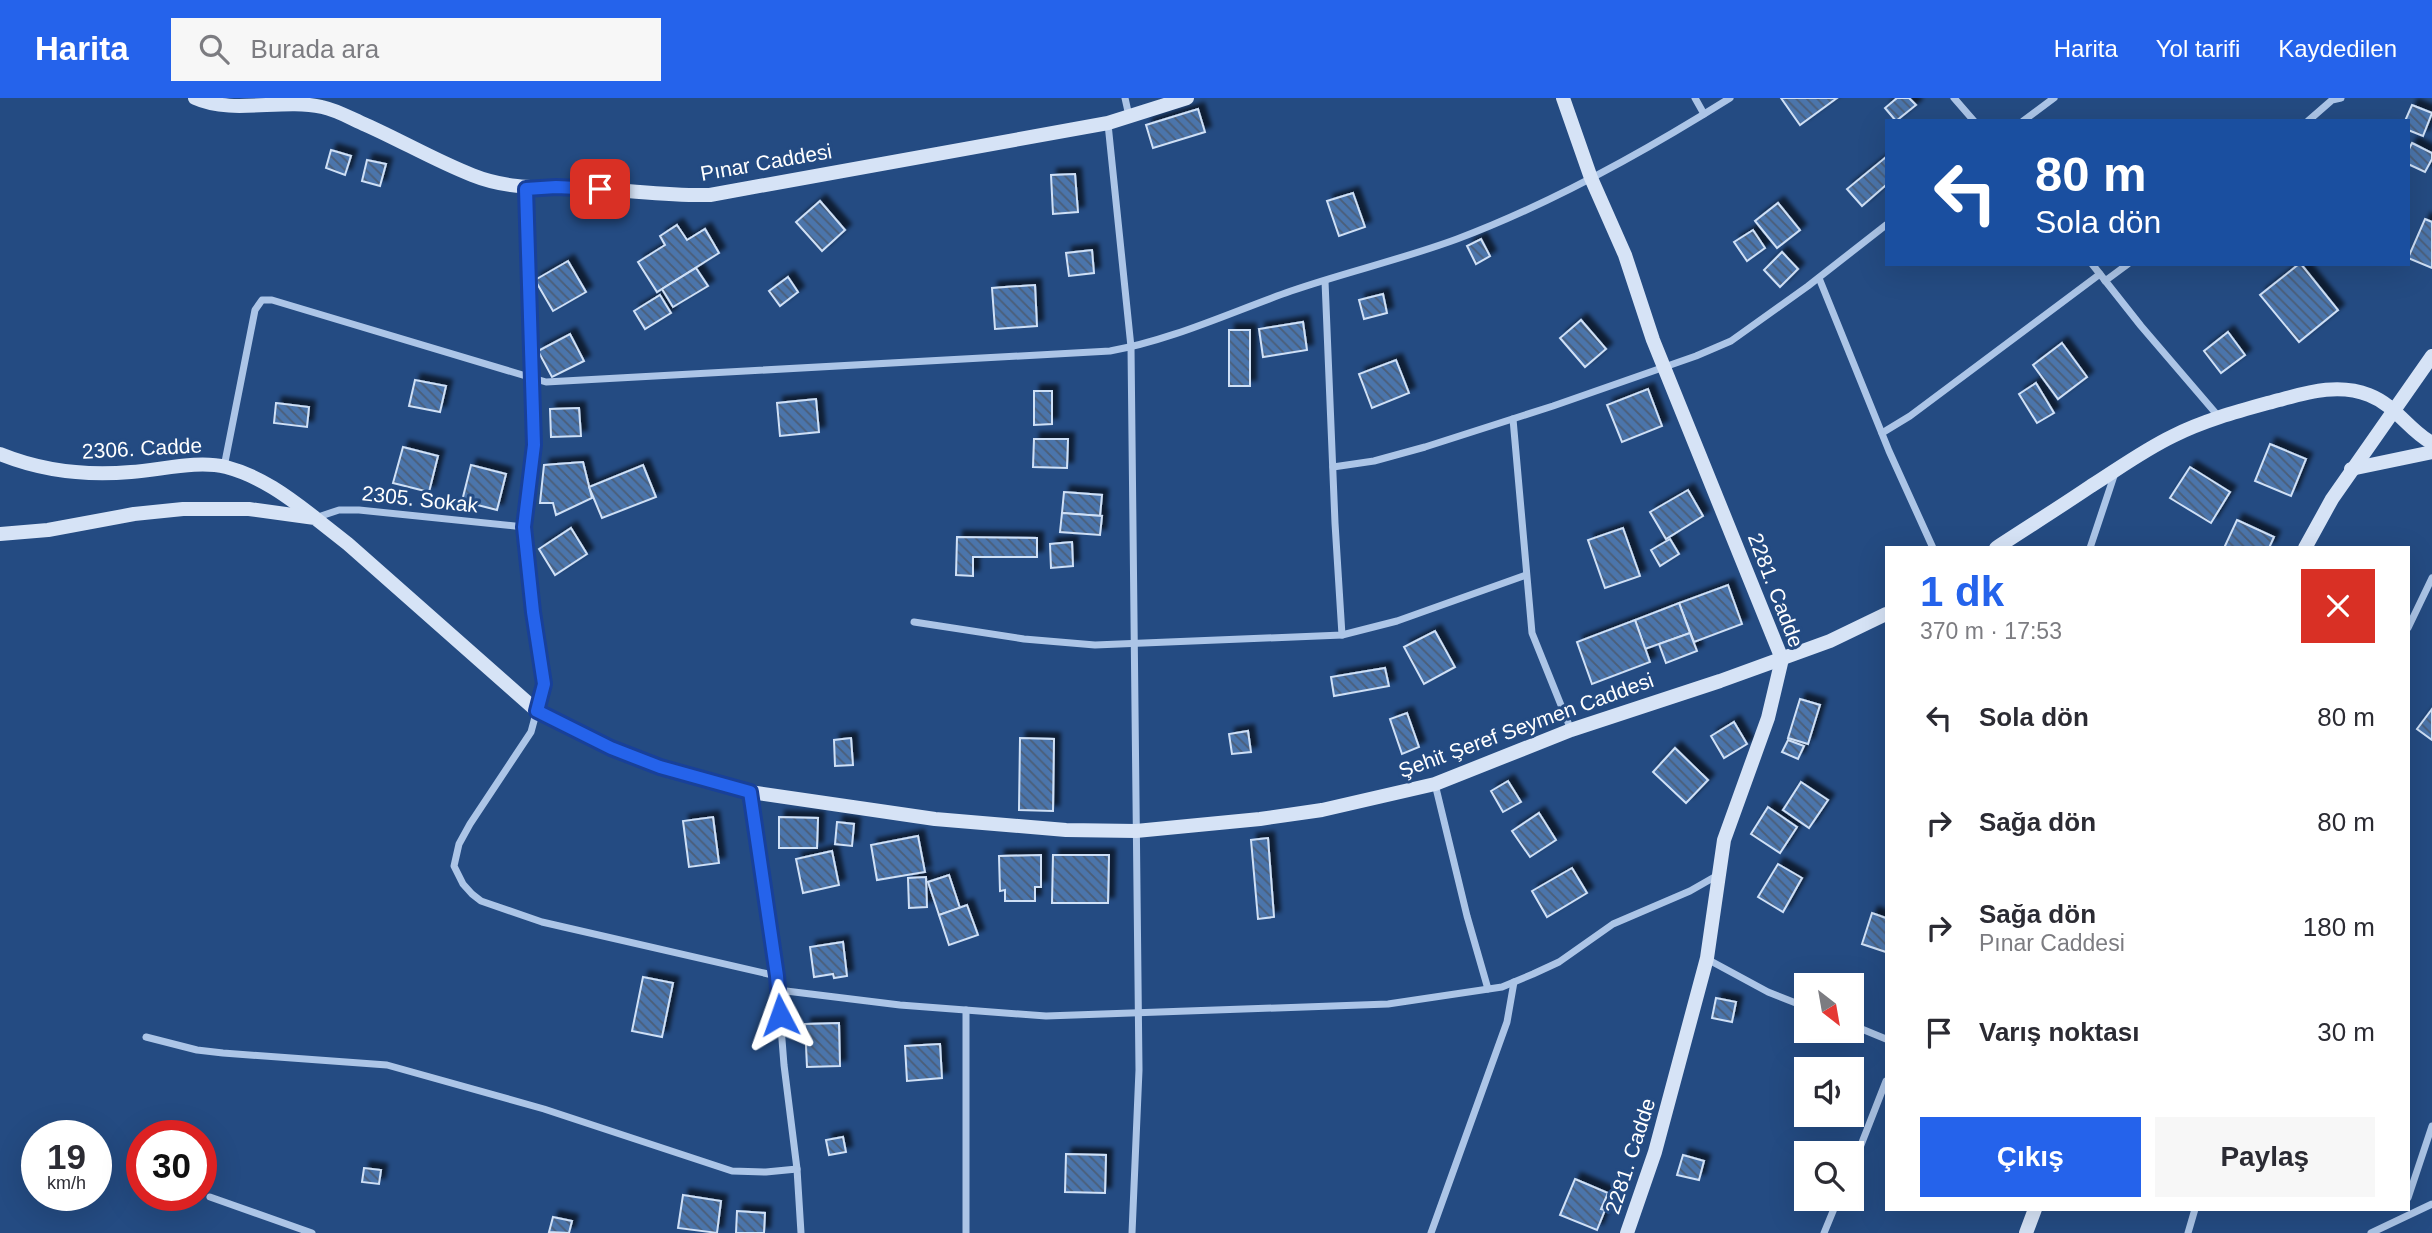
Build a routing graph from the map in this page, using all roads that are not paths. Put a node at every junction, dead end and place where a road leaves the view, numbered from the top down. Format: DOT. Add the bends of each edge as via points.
graph roads {
  1 [pos="195,98"];
  2 [pos="1125,98"];
  3 [pos="1186,98"];
  4 [pos="1563,98"];
  5 [pos="1695,98"];
  6 [pos="1730,98"];
  7 [pos="1954,98"];
  8 [pos="2054,98"];
  9 [pos="2341,98"];
  10 [pos="2330,99"];
  11 [pos="1704,114"];
  12 [pos="1129,117"];
  13 [pos="1972,119"];
  14 [pos="2026,119"];
  15 [pos="2310,119"];
  16 [pos="1108,123"];
  17 [pos="1591,178"];
  18 [pos="526,189"];
  19 [pos="1885,226"];
  20 [pos="2094,266"];
  21 [pos="2125,266"];
  22 [pos="2100,274"];
  23 [pos="1819,278"];
  24 [pos="1325,281"];
  25 [pos="2105,281"];
  26 [pos="1131,347"];
  27 [pos="2432,356"];
  28 [pos="1664,367"];
  29 [pos="533,378"];
  30 [pos="2394,409"];
  31 [pos="2219,417"];
  32 [pos="1513,419"];
  33 [pos="1882,433"];
  34 [pos="2432,443"];
  35 [pos="2432,452"];
  36 [pos="0,454"];
  37 [pos="224,467"];
  38 [pos="1333,467"];
  39 [pos="2117,469"];
  40 [pos="2351,469"];
  41 [pos="315,518"];
  42 [pos="524,527"];
  43 [pos="0,534"];
  44 [pos="1932,546"];
  45 [pos="1999,546"];
  46 [pos="2091,546"];
  47 [pos="2306,546"];
  48 [pos="1526,575"];
  49 [pos="2432,578"];
  50 [pos="1885,614"];
  51 [pos="914,622"];
  52 [pos="2410,624"];
  53 [pos="1342,635"];
  54 [pos="1133,645"];
  55 [pos="1782,659"];
  56 [pos="537,711"];
  57 [pos="1571,730"];
  58 [pos="1435,784"];
  59 [pos="750,792"];
  60 [pos="1136,831"];
  61 [pos="1717,875"];
  62 [pos="1707,958"];
  63 [pos="777,976"];
  64 [pos="1514,982"];
  65 [pos="1488,989"];
  66 [pos="778,990"];
  67 [pos="1794,1002"];
  68 [pos="966,1010"];
  69 [pos="1139,1014"];
  70 [pos="1864,1030"];
  71 [pos="146,1037"];
  72 [pos="1885,1038"];
  73 [pos="1885,1084"];
  74 [pos="2432,1126"];
  75 [pos="1863,1141"];
  76 [pos="797,1169"];
  77 [pos="2410,1192"];
  78 [pos="217,1200"];
  79 [pos="2432,1204"];
  80 [pos="1833,1211"];
  81 [pos="2034,1211"];
  82 [pos="2194,1211"];
  83 [pos="2404,1211"];
  84 [pos="2403,1220"];
  85 [pos="1631,1232"];
  86 [pos="312,1233"];
  87 [pos="801,1233"];
  88 [pos="966,1233"];
  89 [pos="1132,1233"];
  90 [pos="1431,1233"];
  91 [pos="1824,1233"];
  92 [pos="2026,1233"];
  93 [pos="2188,1233"];
  94 [pos="2371,1233"];
  1 -- 18 [label="street, Pınar Caddesi" via="221,105 323,107 473,176"];
  2 -- 12 [label="street"];
  3 -- 12 [label="street, Pınar Caddesi"];
  4 -- 17 [label="street, 2281. Cadde"];
  5 -- 11 [label="street"];
  6 -- 11 [label="street"];
  7 -- 13 [label="street"];
  8 -- 14 [label="street"];
  9 -- 10 [label="street"];
  10 -- 15 [label="street"];
  11 -- 17 [label="street"];
  12 -- 16 [label="street, Pınar Caddesi"];
  16 -- 18 [label="street, Pınar Caddesi" via="710,195"];
  16 -- 26 [label="street"];
  17 -- 24 [label="street" via="1457,239"];
  17 -- 28 [label="street, 2281. Cadde" via="1625,255"];
  18 -- 29 [label="street"];
  19 -- 23 [label="street"];
  20 -- 22 [label="street"];
  21 -- 25 [label="street"];
  22 -- 25 [label="street"];
  22 -- 33 [label="street"];
  23 -- 28 [label="street" via="1731,341"];
  23 -- 33 [label="street"];
  24 -- 26 [label="street"];
  24 -- 38 [label="street"];
  25 -- 31 [label="street"];
  26 -- 29 [label="street" via="1074,355 546,382"];
  26 -- 54 [label="street"];
  27 -- 30 [label="street"];
  28 -- 32 [label="street"];
  28 -- 55 [label="street, 2281. Cadde"];
  29 -- 37 [label="street" via="262,300 255,310"];
  29 -- 42 [label="street" via="534,445"];
  30 -- 31 [label="street" via="2369,395 2323,390"];
  30 -- 34 [label="street"];
  30 -- 40 [label="street"];
  31 -- 39 [label="street" via="2175,435"];
  32 -- 38 [label="street" via="1398,455"];
  32 -- 48 [label="street"];
  33 -- 44 [label="street"];
  35 -- 40 [label="street"];
  36 -- 37 [label="street, 2306. Cadde" via="39,467 97,474"];
  37 -- 41 [label="street, 2306. Cadde" via="270,485"];
  38 -- 53 [label="street"];
  39 -- 45 [label="street"];
  39 -- 46 [label="street"];
  40 -- 47 [label="street"];
  41 -- 42 [label="street, 2305. Sokak" via="339,510 359,510"];
  41 -- 43 [label="street" via="248,509 183,509"];
  41 -- 56 [label="street, Şehit Şeref Seymen Caddesi"];
  42 -- 56 [label="street" via="544,684"];
  48 -- 53 [label="street" via="1397,621"];
  48 -- 57 [label="street" via="1532,633"];
  49 -- 52 [label="street"];
  50 -- 55 [label="street, Şehit Şeref Seymen Caddesi"];
  51 -- 54 [label="street" via="1024,639"];
  53 -- 54 [label="street"];
  54 -- 60 [label="street"];
  55 -- 57 [label="street, Şehit Şeref Seymen Caddesi"];
  55 -- 61 [label="street, 2281. Cadde" via="1768,719 1724,840"];
  56 -- 59 [label="street, Şehit Şeref Seymen Caddesi" via="660,767"];
  56 -- 63 [label="street" via="531,732 459,844 454,866 472,894 542,922"];
  57 -- 58 [label="street, Şehit Şeref Seymen Caddesi"];
  58 -- 60 [label="street, Şehit Şeref Seymen Caddesi" via="1322,810"];
  58 -- 65 [label="street"];
  59 -- 60 [label="street, Şehit Şeref Seymen Caddesi" via="1004,826"];
  59 -- 63 [label="street"];
  60 -- 69 [label="street"];
  61 -- 62 [label="street, 2281. Cadde"];
  61 -- 64 [label="street" via="1613,924 1559,962"];
  62 -- 67 [label="street"];
  62 -- 85 [label="street, 2281. Cadde"];
  63 -- 66 [label="street"];
  64 -- 65 [label="street"];
  64 -- 90 [label="street" via="1507,1022"];
  65 -- 69 [label="street" via="1388,1004"];
  66 -- 68 [label="street"];
  66 -- 76 [label="street"];
  68 -- 69 [label="street" via="1046,1016"];
  68 -- 88 [label="street"];
  69 -- 89 [label="street"];
  70 -- 72 [label="street"];
  71 -- 76 [label="street" via="197,1050 387,1065 732,1171"];
  73 -- 75 [label="street"];
  74 -- 77 [label="street"];
  76 -- 87 [label="street"];
  78 -- 86 [label="street"];
  79 -- 84 [label="street"];
  80 -- 91 [label="street"];
  81 -- 92 [label="street"];
  82 -- 93 [label="street"];
  83 -- 84 [label="street"];
  84 -- 94 [label="street"];
}
